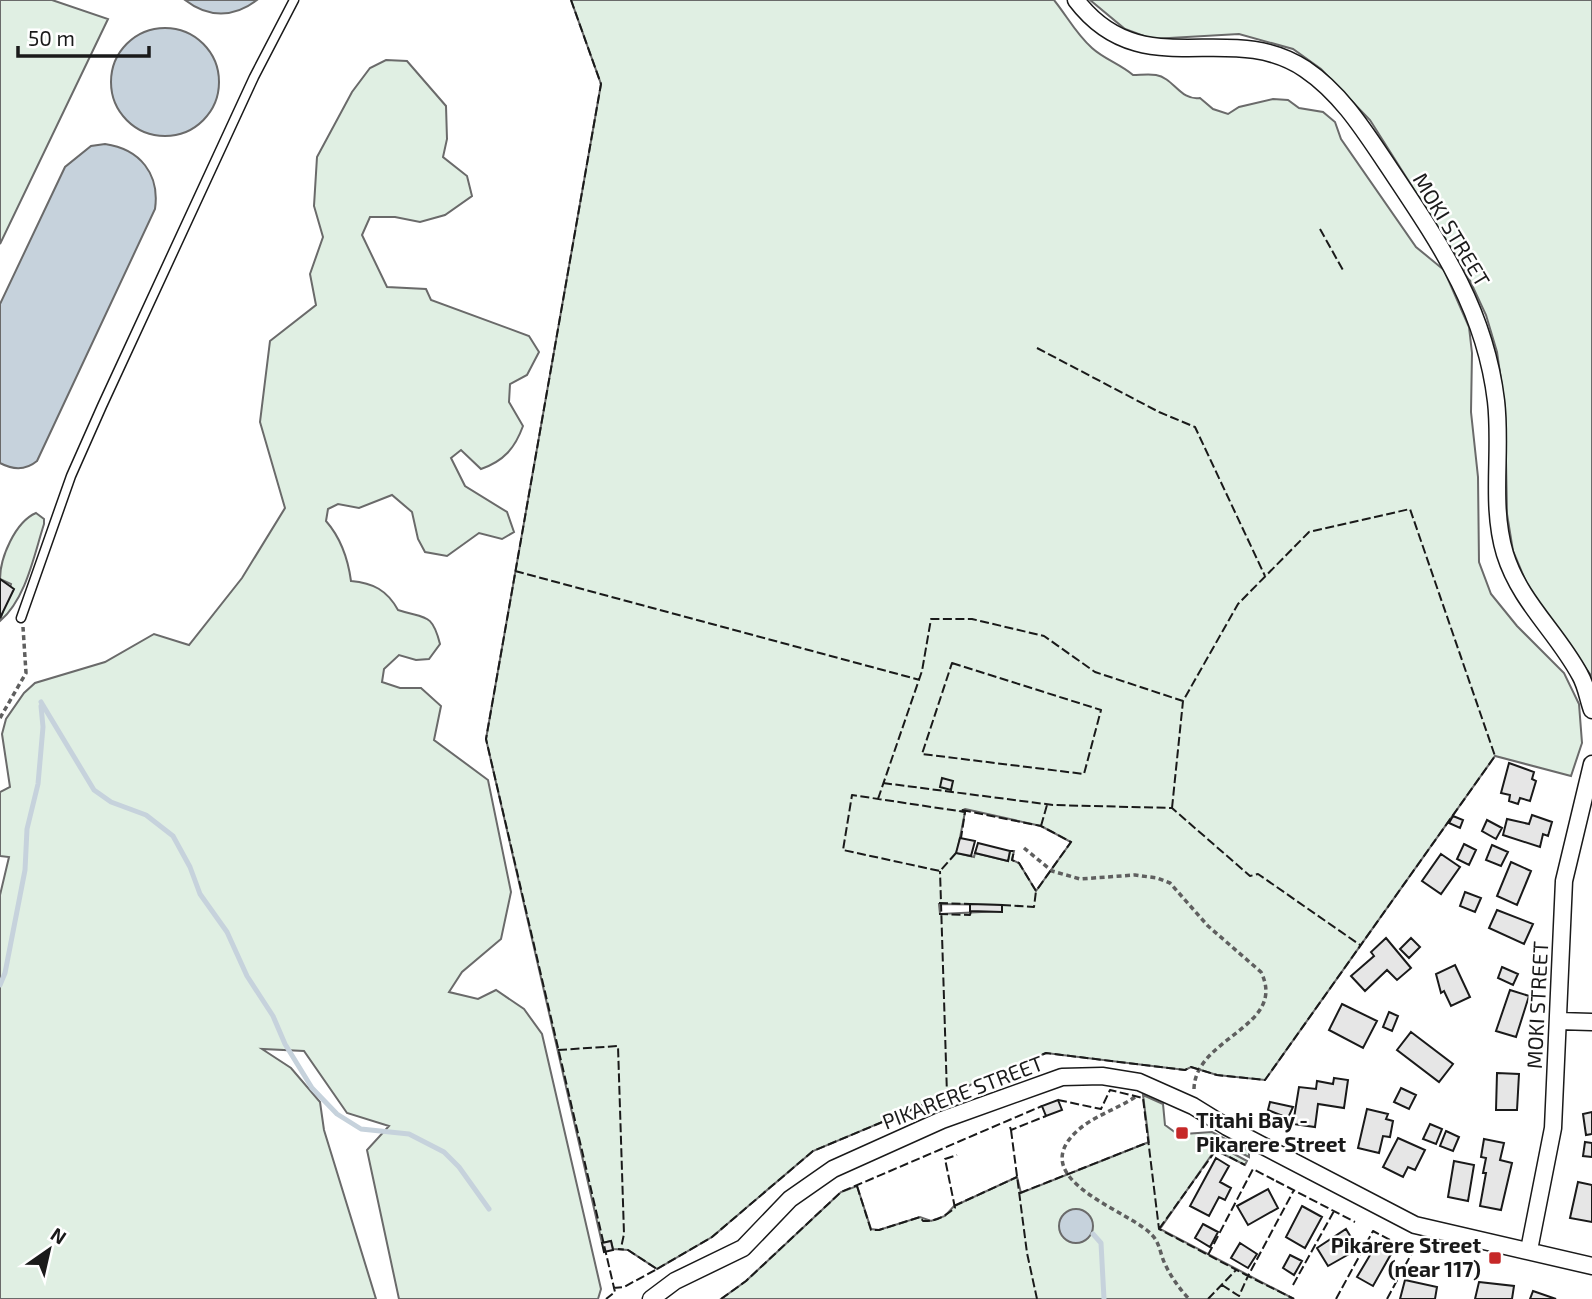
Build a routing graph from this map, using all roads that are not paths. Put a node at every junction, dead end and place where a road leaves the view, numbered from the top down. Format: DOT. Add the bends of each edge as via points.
graph roads {
  1 [pos="294,0"];
  2 [pos="1076,0"];
  3 [pos="21,618"];
  4 [pos="1592,710"];
  5 [pos="1592,764"];
  6 [pos="1558,1021"];
  7 [pos="1592,1023"];
  8 [pos="1530,1250"];
  9 [pos="1592,1266"];
  10 [pos="651,1299"];
  1 -- 3 [label="lane" via="254,77 71,476"];
  2 -- 4 [label="street, MOKI STREET" via="1120,38 1153,48 1247,47 1290,60 1336,94 1357,119 1457,272 1476,316 1489,355 1496,404 1498,516 1505,553 1519,590 1581,675"];
  5 -- 6 [label="street, MOKI STREET" via="1564,881"];
  6 -- 7 [label="street"];
  6 -- 8 [label="street, MOKI STREET" via="1553,1128"];
  8 -- 9 [label="street, PIKARERE STREET"];
  8 -- 10 [label="street, PIKARERE STREET" via="1415,1224 1145,1085 1102,1076 1062,1077 942,1120 833,1169 790,1199 743,1248 676,1281"];
}
